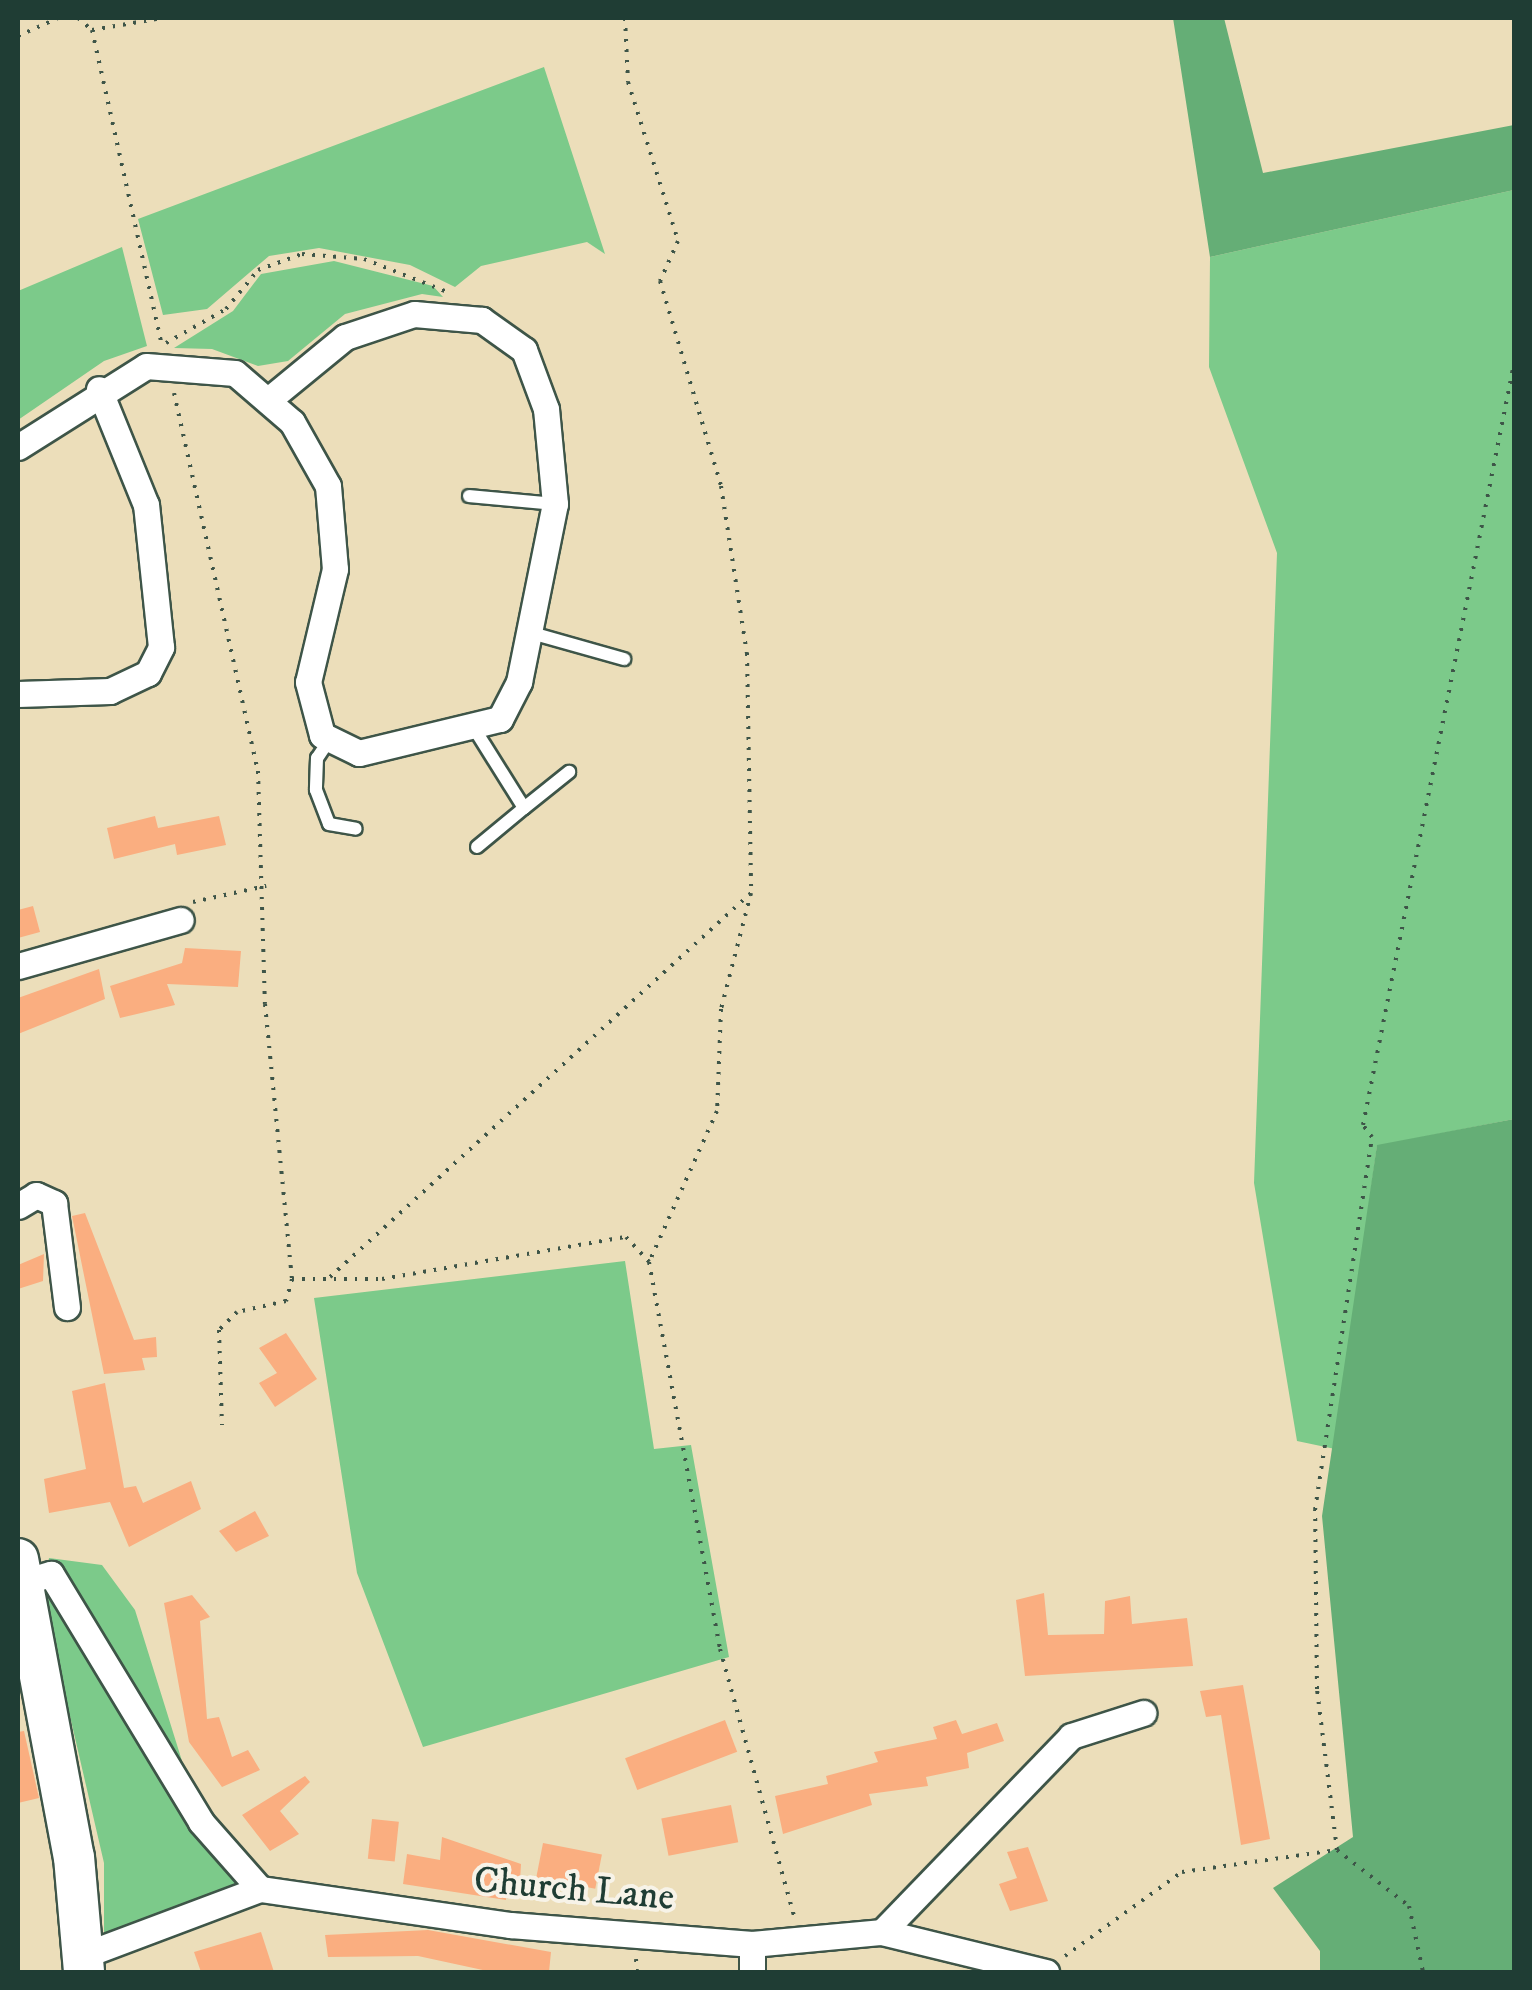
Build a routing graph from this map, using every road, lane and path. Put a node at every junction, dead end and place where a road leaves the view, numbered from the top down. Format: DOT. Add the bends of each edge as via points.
graph roads {
  1 [pos="58,18"];
  2 [pos="78,18"];
  3 [pos="162,18"];
  4 [pos="625,18"];
  5 [pos="92,30"];
  6 [pos="18,36"];
  7 [pos="457,314"];
  8 [pos="165,355"];
  9 [pos="1514,363"];
  10 [pos="99,389"];
  11 [pos="272,397"];
  12 [pos="18,447"];
  13 [pos="470,496"];
  14 [pos="556,504"];
  15 [pos="528,632"];
  16 [pos="624,659"];
  17 [pos="18,694"];
  18 [pos="472,725"];
  19 [pos="330,740"];
  20 [pos="568,772"];
  21 [pos="524,808"];
  22 [pos="356,829"];
  23 [pos="478,847"];
  24 [pos="266,886"];
  25 [pos="751,892"];
  26 [pos="181,920"];
  27 [pos="18,966"];
  28 [pos="18,1206"];
  29 [pos="649,1262"];
  30 [pos="292,1279"];
  31 [pos="328,1279"];
  32 [pos="68,1307"];
  33 [pos="222,1425"];
  34 [pos="21,1570"];
  35 [pos="1143,1713"];
  36 [pos="1338,1850"];
  37 [pos="260,1889"];
  38 [pos="882,1932"];
  39 [pos="801,1940"];
  40 [pos="752,1944"];
  41 [pos="86,1964"];
  42 [pos="988,1967"];
  43 [pos="752,1972"];
  44 [pos="1046,1972"];
  45 [pos="1424,1972"];
  1 -- 6 [label="path"];
  2 -- 5 [label="path"];
  3 -- 5 [label="path"];
  4 -- 25 [label="path" via="628,82 678,242 660,281 721,486 747,653"];
  5 -- 8 [label="path"];
  7 -- 8 [label="path" via="437,281 364,259 302,254 258,270 226,309"];
  7 -- 11 [label="street" via="414,314 345,337"];
  7 -- 14 [label="street" via="482,320 524,350 546,409"];
  8 -- 10 [label="street"];
  8 -- 11 [label="street" via="235,372"];
  8 -- 24 [label="path" via="258,770"];
  9 -- 36 [label="path" via="1363,1125 1372,1137 1315,1510 1316,1688"];
  10 -- 12 [label="street"];
  10 -- 17 [label="street" via="146,506 161,647 148,673 110,691"];
  11 -- 19 [label="street" via="313,449 335,525 335,569 308,682"];
  13 -- 14 [label="lane"];
  14 -- 15 [label="street"];
  15 -- 16 [label="lane"];
  15 -- 18 [label="street" via="512,704 500,719"];
  18 -- 19 [label="street" via="359,752"];
  18 -- 21 [label="lane"];
  19 -- 22 [label="lane" via="317,758 316,790 329,824"];
  20 -- 21 [label="lane"];
  21 -- 23 [label="lane"];
  24 -- 26 [label="path" via="185,904"];
  24 -- 30 [label="path" via="266,1023"];
  25 -- 29 [label="path" via="721,1009 717,1111"];
  25 -- 31 [label="path"];
  26 -- 27 [label="street"];
  28 -- 32 [label="street" via="36,1195 54,1203"];
  29 -- 31 [label="path" via="626,1238 382,1279"];
  29 -- 39 [label="path" via="720,1648"];
  30 -- 31 [label="path"];
  30 -- 33 [label="path" via="286,1301 237,1312 220,1330"];
  34 -- 37 [label="street" via="51,1574 201,1822"];
  34 -- 41 [label="main road"];
  35 -- 38 [label="street" via="1072,1736"];
  36 -- 44 [label="path" via="1182,1872"];
  36 -- 45 [label="path" via="1409,1906"];
  37 -- 40 [label="street, Church Lane" via="510,1925"];
  37 -- 41 [label="street, Church Lane"];
  38 -- 39 [label="street, Church Lane"];
  38 -- 42 [label="street, Church Lane"];
  39 -- 40 [label="street, Church Lane"];
  40 -- 43 [label="street"];
  42 -- 44 [label="street, Church Lane"];
}
